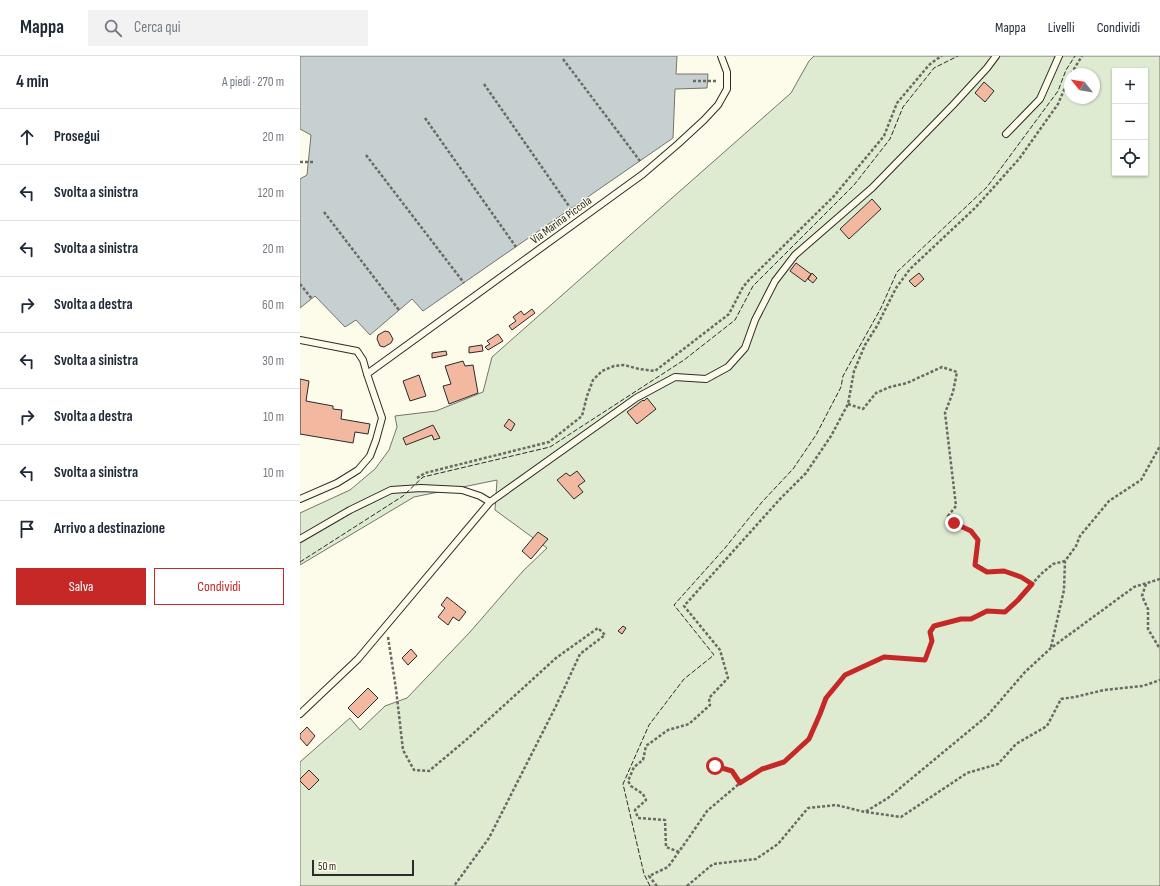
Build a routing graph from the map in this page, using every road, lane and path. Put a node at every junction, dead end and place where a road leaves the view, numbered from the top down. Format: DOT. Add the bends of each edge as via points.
graph roads {
  1 [pos="721,56"];
  2 [pos="942,56"];
  3 [pos="996,56"];
  4 [pos="1059,56"];
  5 [pos="1082,56"];
  6 [pos="563,59"];
  7 [pos="1074,68"];
  8 [pos="693,81"];
  9 [pos="718,82"];
  10 [pos="484,84"];
  11 [pos="1064,90"];
  12 [pos="425,118"];
  13 [pos="1006,134"];
  14 [pos="366,155"];
  15 [pos="640,161"];
  16 [pos="300,162"];
  17 [pos="313,162"];
  18 [pos="571,209"];
  19 [pos="324,212"];
  20 [pos="516,247"];
  21 [pos="464,283"];
  22 [pos="300,284"];
  23 [pos="312,299"];
  24 [pos="399,310"];
  25 [pos="300,340"];
  26 [pos="367,374"];
  27 [pos="848,404"];
  28 [pos="1160,446"];
  29 [pos="406,489"];
  30 [pos="300,498"];
  31 [pos="490,502"];
  32 [pos="300,538"];
  33 [pos="1065,561"];
  34 [pos="1160,580"];
  35 [pos="1032,584"];
  36 [pos="1146,584"];
  37 [pos="386,625"];
  38 [pos="1051,648"];
  39 [pos="1160,649"];
  40 [pos="1160,680"];
  41 [pos="300,714"];
  42 [pos="715,766"];
  43 [pos="740,783"];
  44 [pos="865,812"];
  45 [pos="679,852"];
  46 [pos="454,886"];
  47 [pos="657,886"];
  48 [pos="687,886"];
  1 -- 26 [label="lane, Via Marina Piccola" via="727,72 727,89 718,105 678,144 643,174"];
  2 -- 29 [label="path" via="929,65 897,104 884,136 870,154 834,196 749,280 729,314 655,371 624,365 614,366 602,372 593,380 582,416 549,442 424,473"];
  3 -- 31 [label="lane" via="953,105 872,188 795,255 775,282 755,320 745,348 728,367 706,379 675,377 636,398"];
  4 -- 13 [label="lane" via="1040,99"];
  5 -- 7 [label="path"];
  6 -- 15 [label="path"];
  8 -- 9 [label="path"];
  10 -- 18 [label="path"];
  11 -- 27 [label="path" via="1058,104 1019,159 974,208 910,269 896,288 854,371"];
  12 -- 20 [label="path"];
  14 -- 21 [label="path"];
  16 -- 17 [label="path"];
  19 -- 24 [label="path"];
  22 -- 23 [label="path"];
  25 -- 26 [label="lane" via="357,352 363,360"];
  26 -- 30 [label="lane" via="382,418 370,456 358,470 337,483"];
  27 -- 35 [label="path" via="863,409 876,393 890,387 907,383 942,368 957,372 945,413 956,506 948,516 954,523 971,531 978,540 975,565 987,572 1004,571"];
  27 -- 45 [label="path" via="831,436 806,472 684,606 720,650 728,678 709,698 710,705 689,724 668,730 646,746 643,760 634,767 628,781 646,800 635,810 638,818 665,820 666,847"];
  28 -- 33 [label="path" via="1141,480 1109,501 1080,536"];
  29 -- 31 [label="lane" via="462,490"];
  29 -- 32 [label="lane" via="391,490"];
  31 -- 37 [label="lane"];
  33 -- 35 [label="path" via="1053,564"];
  33 -- 38 [label="path" via="1064,590"];
  34 -- 36 [label="path"];
  35 -- 43 [label="path" via="1005,612 987,611 971,619 934,626 930,632 932,641 925,660 884,657 845,675 826,698 809,739 784,762 762,769"];
  36 -- 38 [label="path" via="1134,587"];
  36 -- 39 [label="path" via="1142,596 1148,609 1148,629"];
  37 -- 41 [label="lane" via="358,659"];
  37 -- 46 [label="path" via="403,750 414,770 429,771 556,658 598,628 605,634 580,654 489,838"];
  38 -- 44 [label="path" via="1025,672 987,716 888,798"];
  40 -- 44 [label="path" via="1143,686 1104,690 1061,699 1047,726 1016,744 998,764 967,773 900,817"];
  42 -- 43 [label="path" via="732,771"];
  43 -- 45 [label="path" via="707,811"];
  44 -- 48 [label="path" via="836,805 808,808 778,844 756,859 713,864"];
  45 -- 47 [label="path" via="668,867 649,876"];
}
